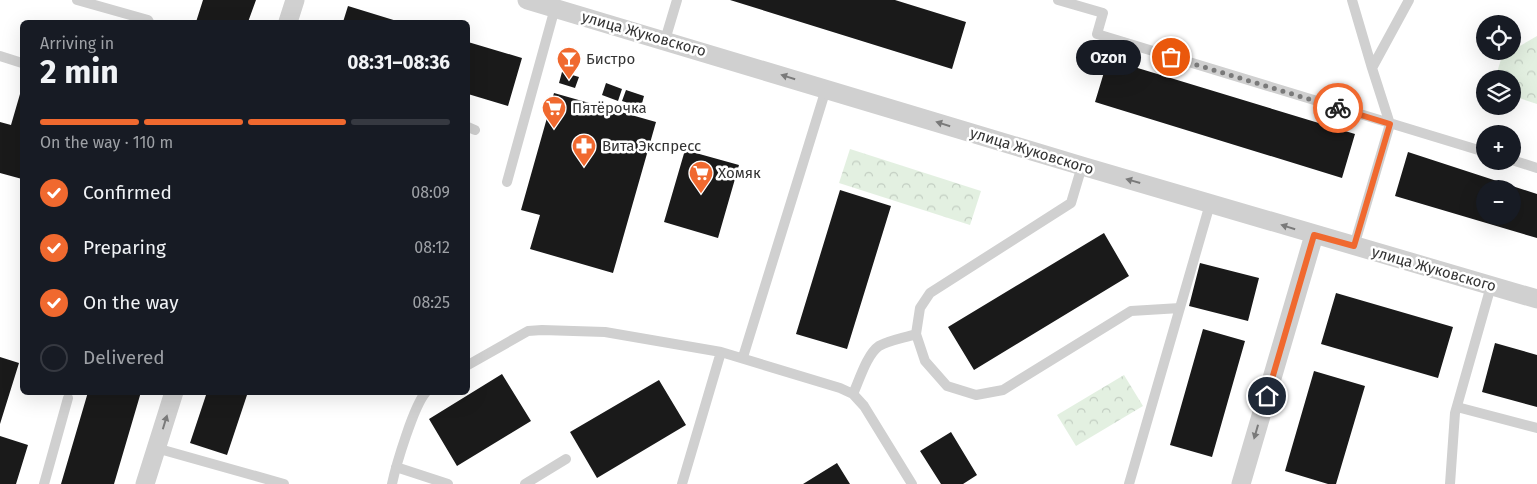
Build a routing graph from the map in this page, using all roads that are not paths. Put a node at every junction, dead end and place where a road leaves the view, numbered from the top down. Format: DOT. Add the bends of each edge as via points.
graph roads {
  1 [pos="77,0"];
  2 [pos="295,0"];
  3 [pos="527,0"];
  4 [pos="677,0"];
  5 [pos="1058,0"];
  6 [pos="1352,0"];
  7 [pos="1409,0"];
  8 [pos="555,8"];
  9 [pos="148,20"];
  10 [pos="289,20"];
  11 [pos="665,40"];
  12 [pos="0,56"];
  13 [pos="20,62"];
  14 [pos="1372,68"];
  15 [pos="826,89"];
  16 [pos="1390,124"];
  17 [pos="1476,149"];
  18 [pos="1521,163"];
  19 [pos="1082,166"];
  20 [pos="1537,168"];
  21 [pos="507,182"];
  22 [pos="1210,204"];
  23 [pos="1314,235"];
  24 [pos="1354,246"];
  25 [pos="1492,286"];
  26 [pos="1537,299"];
  27 [pos="1180,308"];
  28 [pos="916,334"];
  29 [pos="722,352"];
  30 [pos="743,357"];
  31 [pos="470,365"];
  32 [pos="853,394"];
  33 [pos="173,395"];
  34 [pos="424,395"];
  35 [pos="68,398"];
  36 [pos="1457,407"];
  37 [pos="1537,428"];
  38 [pos="156,448"];
  39 [pos="566,459"];
  40 [pos="396,467"];
  41 [pos="258,480"];
  42 [pos="44,484"];
  43 [pos="145,484"];
  44 [pos="284,484"];
  45 [pos="392,484"];
  46 [pos="448,484"];
  47 [pos="525,484"];
  48 [pos="682,484"];
  49 [pos="912,484"];
  50 [pos="1129,484"];
  51 [pos="1241,484"];
  52 [pos="1450,484"];
  1 -- 9 [label="lane"];
  2 -- 10 [label="street"];
  3 -- 8 [label="street, улица Жуковского"];
  4 -- 11 [label="lane"];
  5 -- 16 [label="lane" via="1104,13 1098,34"];
  6 -- 14 [label="lane"];
  7 -- 14 [label="lane"];
  8 -- 11 [label="street, улица Жуковского"];
  8 -- 21 [label="lane"];
  15 -- 11 [label="street, улица Жуковского, one-way"];
  12 -- 13 [label="lane"];
  14 -- 16 [label="lane"];
  19 -- 15 [label="street, улица Жуковского, one-way"];
  15 -- 30 [label="lane"];
  16 -- 17 [label="lane"];
  16 -- 24 [label="lane"];
  18 -- 20 [label="lane"];
  22 -- 19 [label="street, улица Жуковского, one-way"];
  19 -- 28 [label="lane" via="1071,203 930,294 920,308"];
  23 -- 22 [label="street, улица Жуковского, one-way"];
  22 -- 27 [label="lane"];
  23 -- 24 [label="street, улица Жуковского"];
  23 -- 51 [label="street, one-way"];
  24 -- 25 [label="street, улица Жуковского"];
  25 -- 26 [label="street, улица Жуковского"];
  25 -- 36 [label="lane"];
  27 -- 28 [label="lane" via="1131,311 1003,390 976,395 948,386 925,361"];
  27 -- 50 [label="lane"];
  28 -- 32 [label="lane" via="877,347"];
  29 -- 30 [label="lane"];
  29 -- 31 [label="lane" via="605,332 542,330 514,337"];
  29 -- 48 [label="lane"];
  30 -- 32 [label="lane"];
  32 -- 49 [label="lane" via="864,406"];
  38 -- 33 [label="street, one-way"];
  34 -- 40 [label="lane"];
  35 -- 42 [label="lane"];
  36 -- 37 [label="lane"];
  36 -- 52 [label="lane"];
  38 -- 41 [label="lane"];
  38 -- 43 [label="street"];
  39 -- 47 [label="lane"];
  40 -- 45 [label="lane"];
  40 -- 46 [label="lane"];
  41 -- 44 [label="lane"];
}
